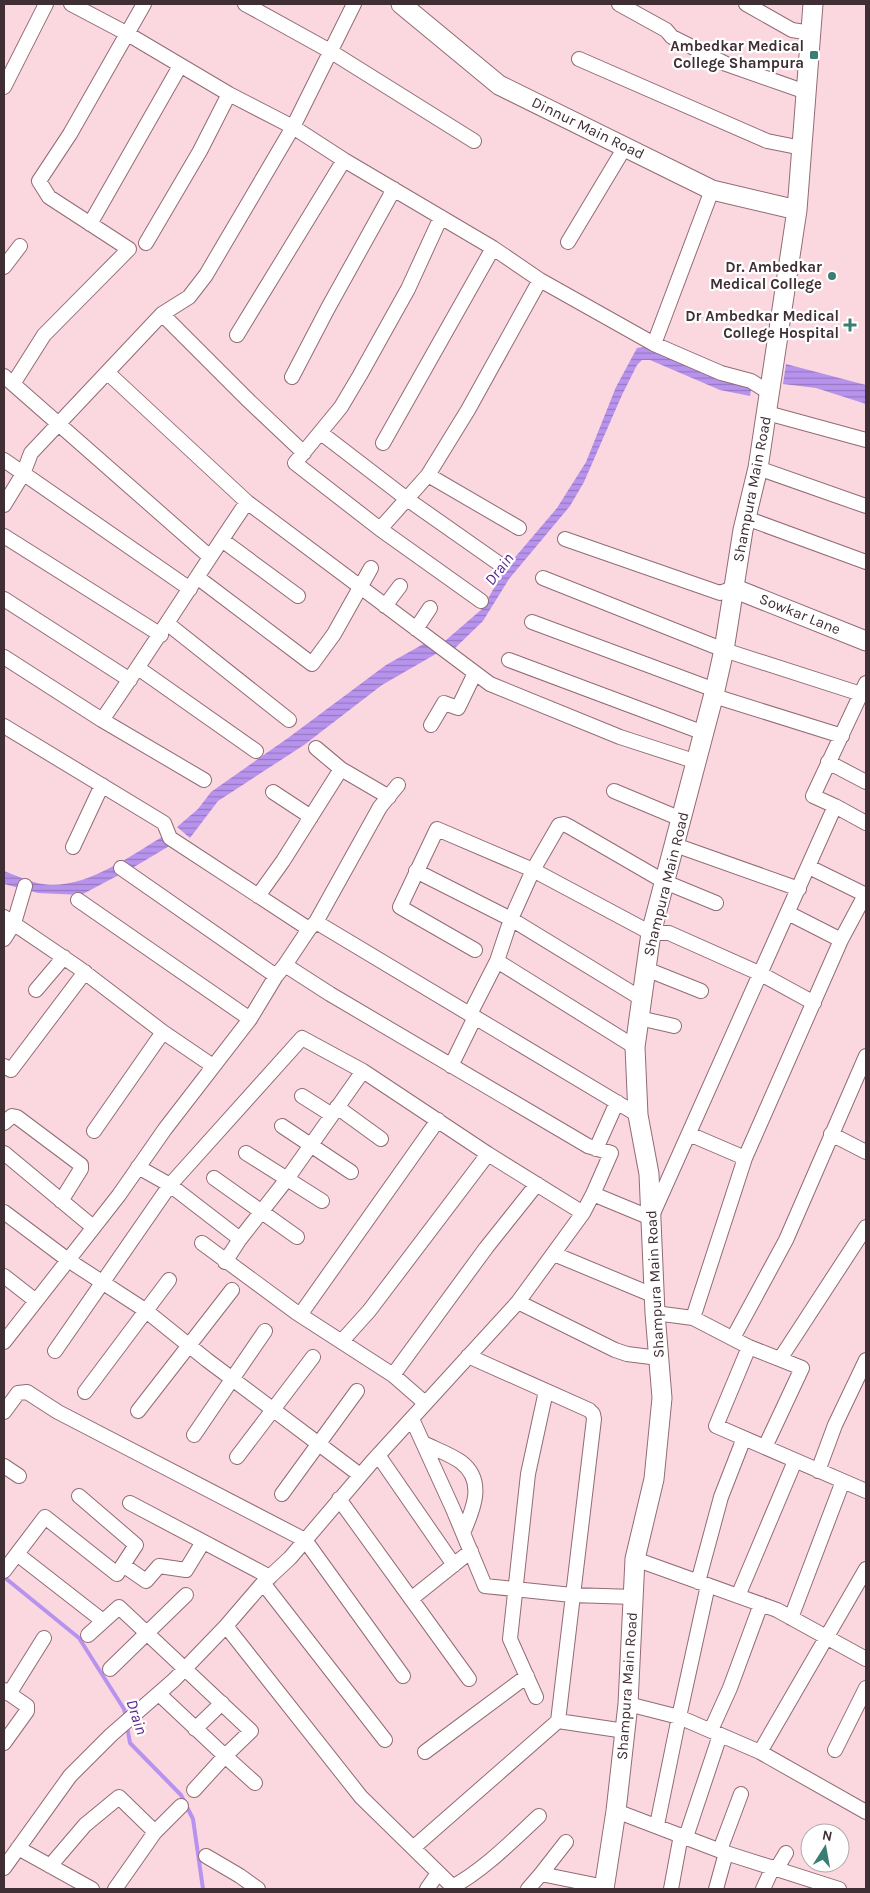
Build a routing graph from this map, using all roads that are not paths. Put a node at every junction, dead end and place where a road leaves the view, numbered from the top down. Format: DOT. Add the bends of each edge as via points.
graph roads {
  1 [pos="46,4"];
  2 [pos="71,4"];
  3 [pos="144,4"];
  4 [pos="246,4"];
  5 [pos="354,4"];
  6 [pos="619,4"];
  7 [pos="746,4"];
  8 [pos="813,4"];
  9 [pos="412,7"];
  10 [pos="126,33"];
  11 [pos="811,33"];
  12 [pos="330,52"];
  13 [pos="579,59"];
  14 [pos="180,66"];
  15 [pos="4,87"];
  16 [pos="806,92"];
  17 [pos="229,94"];
  18 [pos="293,127"];
  19 [pos="474,141"];
  20 [pos="625,147"];
  21 [pos="802,148"];
  22 [pos="344,160"];
  23 [pos="394,189"];
  24 [pos="712,190"];
  25 [pos="797,210"];
  26 [pos="441,217"];
  27 [pos="90,224"];
  28 [pos="568,242"];
  29 [pos="146,243"];
  30 [pos="20,246"];
  31 [pos="493,248"];
  32 [pos="4,267"];
  33 [pos="540,280"];
  34 [pos="162,314"];
  35 [pos="237,335"];
  36 [pos="654,344"];
  37 [pos="108,373"];
  38 [pos="292,378"];
  39 [pos="9,380"];
  40 [pos="770,392"];
  41 [pos="766,413"];
  42 [pos="60,424"];
  43 [pos="321,433"];
  44 [pos="866,440"];
  45 [pos="383,443"];
  46 [pos="304,453"];
  47 [pos="4,460"];
  48 [pos="758,468"];
  49 [pos="23,474"];
  50 [pos="428,475"];
  51 [pos="406,499"];
  52 [pos="247,502"];
  53 [pos="4,506"];
  54 [pos="866,506"];
  55 [pos="746,518"];
  56 [pos="519,528"];
  57 [pos="380,529"];
  58 [pos="4,536"];
  59 [pos="565,539"];
  60 [pos="222,540"];
  61 [pos="210,557"];
  62 [pos="866,562"];
  63 [pos="501,565"];
  64 [pos="371,568"];
  65 [pos="543,578"];
  66 [pos="194,583"];
  67 [pos="400,586"];
  68 [pos="361,588"];
  69 [pos="733,588"];
  70 [pos="298,596"];
  71 [pos="4,599"];
  72 [pos="481,601"];
  73 [pos="385,606"];
  74 [pos="430,608"];
  75 [pos="532,622"];
  76 [pos="416,629"];
  77 [pos="164,630"];
  78 [pos="866,641"];
  79 [pos="724,650"];
  80 [pos="4,657"];
  81 [pos="509,660"];
  82 [pos="138,668"];
  83 [pos="475,673"];
  84 [pos="130,680"];
  85 [pos="864,689"];
  86 [pos="715,693"];
  87 [pos="102,720"];
  88 [pos="289,720"];
  89 [pos="431,725"];
  90 [pos="4,726"];
  91 [pos="704,733"];
  92 [pos="842,736"];
  93 [pos="316,748"];
  94 [pos="256,750"];
  95 [pos="697,762"];
  96 [pos="828,762"];
  97 [pos="341,769"];
  98 [pos="204,780"];
  99 [pos="866,782"];
  100 [pos="398,784"];
  101 [pos="102,786"];
  102 [pos="614,791"];
  103 [pos="273,792"];
  104 [pos="389,797"];
  105 [pos="835,806"];
  106 [pos="311,817"];
  107 [pos="681,819"];
  108 [pos="866,823"];
  109 [pos="675,845"];
  110 [pos="73,847"];
  111 [pos="809,867"];
  112 [pos="121,868"];
  113 [pos="533,870"];
  114 [pos="416,871"];
  115 [pos="665,882"];
  116 [pos="25,886"];
  117 [pos="799,889"];
  118 [pos="866,895"];
  119 [pos="258,896"];
  120 [pos="78,900"];
  121 [pos="716,903"];
  122 [pos="788,913"];
  123 [pos="511,919"];
  124 [pos="9,920"];
  125 [pos="313,926"];
  126 [pos="651,933"];
  127 [pos="4,939"];
  128 [pos="841,940"];
  129 [pos="475,950"];
  130 [pos="64,957"];
  131 [pos="497,961"];
  132 [pos="286,965"];
  133 [pos="646,969"];
  134 [pos="85,972"];
  135 [pos="761,974"];
  136 [pos="276,976"];
  137 [pos="36,990"];
  138 [pos="700,991"];
  139 [pos="642,999"];
  140 [pos="814,1003"];
  141 [pos="473,1015"];
  142 [pos="639,1018"];
  143 [pos="250,1019"];
  144 [pos="674,1026"];
  145 [pos="163,1032"];
  146 [pos="635,1047"];
  147 [pos="866,1056"];
  148 [pos="4,1066"];
  149 [pos="213,1066"];
  150 [pos="451,1066"];
  151 [pos="363,1070"];
  152 [pos="860,1084"];
  153 [pos="302,1096"];
  154 [pos="617,1102"];
  155 [pos="334,1111"];
  156 [pos="638,1115"];
  157 [pos="438,1120"];
  158 [pos="4,1123"];
  159 [pos="282,1126"];
  160 [pos="94,1131"];
  161 [pos="688,1134"];
  162 [pos="831,1134"];
  163 [pos="381,1139"];
  164 [pos="310,1145"];
  165 [pos="596,1148"];
  166 [pos="866,1152"];
  167 [pos="4,1153"];
  168 [pos="246,1154"];
  169 [pos="488,1154"];
  170 [pos="745,1158"];
  171 [pos="138,1168"];
  172 [pos="351,1172"];
  173 [pos="214,1178"];
  174 [pos="287,1179"];
  175 [pos="537,1184"];
  176 [pos="170,1185"];
  177 [pos="593,1194"];
  178 [pos="61,1201"];
  179 [pos="322,1201"];
  180 [pos="4,1212"];
  181 [pos="261,1212"];
  182 [pos="583,1213"];
  183 [pos="651,1218"];
  184 [pos="93,1227"];
  185 [pos="866,1227"];
  186 [pos="297,1237"];
  187 [pos="240,1239"];
  188 [pos="202,1243"];
  189 [pos="554,1254"];
  190 [pos="68,1260"];
  191 [pos="225,1262"];
  192 [pos="4,1276"];
  193 [pos="169,1280"];
  194 [pos="103,1282"];
  195 [pos="232,1290"];
  196 [pos="36,1301"];
  197 [pos="518,1302"];
  198 [pos="655,1304"];
  199 [pos="145,1310"];
  200 [pos="300,1316"];
  201 [pos="693,1318"];
  202 [pos="265,1331"];
  203 [pos="733,1338"];
  204 [pos="342,1341"];
  205 [pos="4,1342"];
  206 [pos="189,1346"];
  207 [pos="749,1347"];
  208 [pos="55,1351"];
  209 [pos="468,1356"];
  210 [pos="313,1358"];
  211 [pos="659,1358"];
  212 [pos="780,1359"];
  213 [pos="866,1360"];
  214 [pos="393,1375"];
  215 [pos="233,1380"];
  216 [pos="357,1391"];
  217 [pos="546,1391"];
  218 [pos="85,1392"];
  219 [pos="425,1403"];
  220 [pos="138,1410"];
  221 [pos="274,1410"];
  222 [pos="4,1412"];
  223 [pos="412,1419"];
  224 [pos="194,1435"];
  225 [pos="744,1438"];
  226 [pos="423,1443"];
  227 [pos="318,1444"];
  228 [pos="765,1447"];
  229 [pos="378,1455"];
  230 [pos="237,1457"];
  231 [pos="795,1460"];
  232 [pos="4,1466"];
  233 [pos="818,1471"];
  234 [pos="360,1475"];
  235 [pos="19,1476"];
  236 [pos="843,1481"];
  237 [pos="866,1492"];
  238 [pos="282,1494"];
  239 [pos="79,1496"];
  240 [pos="339,1499"];
  241 [pos="130,1503"];
  242 [pos="463,1533"];
  243 [pos="305,1540"];
  244 [pos="202,1542"];
  245 [pos="471,1551"];
  246 [pos="17,1554"];
  247 [pos="635,1559"];
  248 [pos="123,1565"];
  249 [pos="454,1566"];
  250 [pos="866,1569"];
  251 [pos="4,1571"];
  252 [pos="266,1580"];
  253 [pos="703,1584"];
  254 [pos="516,1590"];
  255 [pos="572,1595"];
  256 [pos="186,1596"];
  257 [pos="738,1596"];
  258 [pos="634,1597"];
  259 [pos="411,1599"];
  260 [pos="761,1604"];
  261 [pos="791,1618"];
  262 [pos="103,1621"];
  263 [pos="226,1626"];
  264 [pos="146,1634"];
  265 [pos="88,1635"];
  266 [pos="44,1638"];
  267 [pos="828,1638"];
  268 [pos="866,1659"];
  269 [pos="110,1669"];
  270 [pos="185,1669"];
  271 [pos="403,1676"];
  272 [pos="526,1676"];
  273 [pos="469,1679"];
  274 [pos="866,1688"];
  275 [pos="6,1692"];
  276 [pos="158,1694"];
  277 [pos="536,1697"];
  278 [pos="222,1703"];
  279 [pos="628,1704"];
  280 [pos="679,1717"];
  281 [pos="558,1722"];
  282 [pos="195,1729"];
  283 [pos="625,1731"];
  284 [pos="715,1733"];
  285 [pos="385,1740"];
  286 [pos="4,1744"];
  287 [pos="835,1750"];
  288 [pos="425,1752"];
  289 [pos="760,1752"];
  290 [pos="225,1756"];
  291 [pos="255,1783"];
  292 [pos="194,1790"];
  293 [pos="741,1794"];
  294 [pos="181,1806"];
  295 [pos="616,1811"];
  296 [pos="866,1812"];
  297 [pos="539,1816"];
  298 [pos="657,1826"];
  299 [pos="155,1832"];
  300 [pos="684,1836"];
  301 [pos="566,1842"];
  302 [pos="18,1848"];
  303 [pos="413,1848"];
  304 [pos="723,1852"];
  305 [pos="786,1853"];
  306 [pos="206,1856"];
  307 [pos="50,1866"];
  308 [pos="4,1868"];
  309 [pos="775,1868"];
  310 [pos="438,1873"];
  311 [pos="541,1874"];
  312 [pos="454,1888"];
  313 [pos="604,1888"];
  314 [pos="92,1889"];
  315 [pos="114,1889"];
  316 [pos="258,1889"];
  317 [pos="427,1889"];
  318 [pos="528,1889"];
  319 [pos="671,1889"];
  320 [pos="716,1889"];
  321 [pos="763,1889"];
  322 [pos="839,1889"];
  1 -- 15 [label="street"];
  2 -- 10 [label="street"];
  3 -- 10 [label="street"];
  4 -- 12 [label="street"];
  5 -- 12 [label="street"];
  6 -- 16 [label="street" via="666,30 672,37 726,64"];
  7 -- 11 [label="street" via="792,30"];
  8 -- 11 [label="street, Shampura Main Road"];
  9 -- 20 [label="street, Dinnur Main Road" via="499,85"];
  10 -- 14 [label="street"];
  10 -- 27 [label="street" via="70,134 39,181 50,197"];
  11 -- 16 [label="street, Shampura Main Road"];
  12 -- 18 [label="street"];
  12 -- 19 [label="street"];
  13 -- 21 [label="street" via="767,141"];
  14 -- 17 [label="street"];
  14 -- 27 [label="street"];
  16 -- 21 [label="street, Shampura Main Road"];
  17 -- 18 [label="street"];
  17 -- 29 [label="street"];
  18 -- 22 [label="street"];
  18 -- 34 [label="street" via="206,275 189,297"];
  20 -- 24 [label="street, Dinnur Main Road"];
  20 -- 28 [label="street"];
  21 -- 25 [label="street, Shampura Main Road"];
  22 -- 23 [label="street"];
  22 -- 35 [label="street"];
  23 -- 26 [label="street"];
  23 -- 38 [label="street"];
  24 -- 25 [label="street, Dinnur Main Road"];
  24 -- 36 [label="street"];
  25 -- 40 [label="street, Shampura Main Road"];
  26 -- 31 [label="street"];
  26 -- 43 [label="street" via="408,289 365,367 342,407"];
  27 -- 39 [label="street" via="129,249 44,335"];
  30 -- 32 [label="street"];
  31 -- 33 [label="street"];
  31 -- 45 [label="street"];
  33 -- 36 [label="street"];
  33 -- 50 [label="street"];
  34 -- 37 [label="street"];
  34 -- 46 [label="street"];
  36 -- 40 [label="street" via="721,373 751,381"];
  37 -- 42 [label="street"];
  37 -- 52 [label="street"];
  39 -- 42 [label="street"];
  40 -- 41 [label="street, Shampura Main Road"];
  41 -- 44 [label="street"];
  41 -- 48 [label="street, Shampura Main Road"];
  42 -- 49 [label="street" via="31,453"];
  42 -- 61 [label="street"];
  43 -- 46 [label="street"];
  43 -- 51 [label="street"];
  46 -- 57 [label="street" via="295,463"];
  47 -- 49 [label="street"];
  48 -- 54 [label="street"];
  48 -- 55 [label="street, Shampura Main Road"];
  49 -- 53 [label="street"];
  49 -- 66 [label="street"];
  50 -- 51 [label="street"];
  50 -- 56 [label="street"];
  51 -- 57 [label="street"];
  51 -- 63 [label="street"];
  52 -- 60 [label="street"];
  52 -- 68 [label="street"];
  55 -- 62 [label="street"];
  55 -- 69 [label="street, Shampura Main Road"];
  57 -- 72 [label="street"];
  58 -- 77 [label="street"];
  59 -- 69 [label="street" via="720,593"];
  60 -- 61 [label="street"];
  60 -- 70 [label="street"];
  61 -- 66 [label="street"];
  64 -- 68 [label="street"];
  65 -- 79 [label="street"];
  66 -- 68 [label="street" via="312,664"];
  66 -- 77 [label="street"];
  67 -- 73 [label="street"];
  68 -- 73 [label="street"];
  69 -- 78 [label="street, Sowkar Lane"];
  69 -- 79 [label="street, Shampura Main Road"];
  71 -- 84 [label="street"];
  73 -- 76 [label="street"];
  74 -- 76 [label="street"];
  75 -- 86 [label="street"];
  76 -- 83 [label="street"];
  77 -- 82 [label="street"];
  77 -- 88 [label="street"];
  79 -- 85 [label="street"];
  79 -- 86 [label="street, Shampura Main Road"];
  80 -- 87 [label="street"];
  81 -- 91 [label="street"];
  82 -- 84 [label="street"];
  82 -- 94 [label="street"];
  83 -- 89 [label="street" via="458,708 444,703"];
  83 -- 95 [label="street" via="490,684 620,737"];
  84 -- 87 [label="street"];
  85 -- 92 [label="street"];
  86 -- 91 [label="street, Shampura Main Road"];
  86 -- 92 [label="street"];
  87 -- 98 [label="street"];
  90 -- 101 [label="street"];
  91 -- 95 [label="street, Shampura Main Road"];
  92 -- 96 [label="street"];
  93 -- 97 [label="street"];
  95 -- 107 [label="street, Shampura Main Road"];
  96 -- 99 [label="street"];
  96 -- 105 [label="street" via="813,796"];
  97 -- 104 [label="street"];
  97 -- 106 [label="street"];
  100 -- 104 [label="street"];
  101 -- 110 [label="street"];
  101 -- 119 [label="street" via="164,823 170,838"];
  102 -- 107 [label="street"];
  103 -- 106 [label="street"];
  104 -- 125 [label="street" via="380,807"];
  105 -- 108 [label="street"];
  105 -- 111 [label="street"];
  106 -- 119 [label="street"];
  107 -- 109 [label="street, Shampura Main Road"];
  109 -- 115 [label="street, Shampura Main Road"];
  109 -- 117 [label="street"];
  111 -- 117 [label="street"];
  111 -- 118 [label="street"];
  112 -- 136 [label="street"];
  113 -- 114 [label="street" via="437,829"];
  113 -- 115 [label="street" via="559,825 564,824"];
  113 -- 123 [label="street"];
  113 -- 126 [label="street"];
  114 -- 123 [label="street"];
  114 -- 129 [label="street" via="400,907"];
  115 -- 121 [label="street"];
  115 -- 126 [label="street, Shampura Main Road"];
  116 -- 124 [label="street"];
  117 -- 122 [label="street"];
  118 -- 128 [label="street"];
  119 -- 125 [label="street"];
  120 -- 143 [label="street"];
  122 -- 128 [label="street"];
  122 -- 135 [label="street"];
  123 -- 131 [label="street"];
  123 -- 139 [label="street"];
  124 -- 127 [label="street"];
  124 -- 130 [label="street"];
  125 -- 132 [label="street"];
  125 -- 141 [label="street"];
  126 -- 133 [label="street, Shampura Main Road"];
  126 -- 135 [label="street" via="669,933"];
  128 -- 140 [label="street"];
  130 -- 134 [label="street"];
  130 -- 137 [label="street"];
  131 -- 141 [label="street"];
  131 -- 146 [label="street"];
  132 -- 136 [label="street"];
  132 -- 150 [label="street"];
  133 -- 138 [label="street"];
  133 -- 139 [label="street, Shampura Main Road"];
  134 -- 145 [label="street"];
  134 -- 148 [label="street" via="11,1070"];
  135 -- 140 [label="street"];
  135 -- 161 [label="street"];
  136 -- 143 [label="street"];
  139 -- 142 [label="street, Shampura Main Road"];
  140 -- 170 [label="street"];
  141 -- 150 [label="street"];
  141 -- 154 [label="street"];
  142 -- 144 [label="street"];
  142 -- 146 [label="street, Shampura Main Road"];
  143 -- 149 [label="street"];
  145 -- 149 [label="street"];
  145 -- 160 [label="street"];
  146 -- 156 [label="street, Shampura Main Road"];
  147 -- 152 [label="street"];
  149 -- 171 [label="street"];
  150 -- 165 [label="street"];
  151 -- 155 [label="street"];
  151 -- 157 [label="street"];
  151 -- 176 [label="street" via="302,1038"];
  152 -- 162 [label="street"];
  153 -- 155 [label="street"];
  154 -- 156 [label="street"];
  154 -- 165 [label="street"];
  155 -- 163 [label="street"];
  155 -- 164 [label="street"];
  156 -- 183 [label="street, Shampura Main Road" via="649,1174"];
  157 -- 169 [label="street"];
  157 -- 200 [label="street"];
  158 -- 178 [label="street" via="12,1116 17,1117 81,1165"];
  159 -- 164 [label="street"];
  161 -- 170 [label="street"];
  161 -- 183 [label="street"];
  162 -- 166 [label="street"];
  162 -- 203 [label="street" via="786,1240"];
  164 -- 172 [label="street"];
  164 -- 174 [label="street"];
  165 -- 177 [label="street" via="611,1153"];
  167 -- 178 [label="street"];
  168 -- 174 [label="street"];
  169 -- 175 [label="street"];
  169 -- 204 [label="street" via="369,1311"];
  170 -- 201 [label="street"];
  171 -- 176 [label="street"];
  171 -- 184 [label="street"];
  173 -- 181 [label="street"];
  174 -- 179 [label="street"];
  174 -- 181 [label="street"];
  175 -- 182 [label="street"];
  175 -- 214 [label="street"];
  176 -- 187 [label="street"];
  176 -- 194 [label="street"];
  177 -- 182 [label="street"];
  177 -- 183 [label="street"];
  178 -- 184 [label="street"];
  180 -- 190 [label="street"];
  181 -- 186 [label="street"];
  181 -- 187 [label="street"];
  182 -- 189 [label="street"];
  183 -- 198 [label="street, Shampura Main Road"];
  184 -- 190 [label="street"];
  185 -- 212 [label="street"];
  187 -- 191 [label="street"];
  188 -- 191 [label="street"];
  189 -- 197 [label="street"];
  189 -- 198 [label="street"];
  190 -- 194 [label="street"];
  190 -- 196 [label="street"];
  191 -- 200 [label="street"];
  192 -- 196 [label="street"];
  193 -- 199 [label="street"];
  194 -- 199 [label="street"];
  194 -- 208 [label="street"];
  195 -- 206 [label="street"];
  196 -- 205 [label="street"];
  197 -- 209 [label="street"];
  197 -- 211 [label="street" via="615,1350"];
  198 -- 201 [label="street"];
  198 -- 211 [label="street, Shampura Main Road"];
  199 -- 206 [label="street"];
  199 -- 218 [label="street"];
  200 -- 204 [label="street"];
  201 -- 203 [label="street"];
  202 -- 215 [label="street"];
  203 -- 207 [label="street"];
  204 -- 214 [label="street"];
  206 -- 215 [label="street"];
  206 -- 220 [label="street"];
  207 -- 212 [label="street"];
  207 -- 225 [label="street" via="716,1426"];
  209 -- 217 [label="street"];
  209 -- 219 [label="street"];
  210 -- 221 [label="street"];
  211 -- 247 [label="street, Shampura Main Road" via="662,1398 654,1479"];
  212 -- 228 [label="street" via="802,1368"];
  213 -- 233 [label="street"];
  214 -- 219 [label="street"];
  215 -- 221 [label="street"];
  215 -- 224 [label="street"];
  216 -- 227 [label="street"];
  217 -- 254 [label="street" via="528,1474"];
  217 -- 255 [label="street" via="589,1410 594,1419"];
  219 -- 223 [label="street"];
  221 -- 227 [label="street"];
  221 -- 230 [label="street"];
  222 -- 243 [label="street" via="18,1392 27,1392 58,1412"];
  223 -- 226 [label="street"];
  223 -- 229 [label="street"];
  225 -- 228 [label="street"];
  225 -- 253 [label="street" via="721,1498"];
  226 -- 242 [label="street"];
  226 -- 242 [label="street" via="461,1462 471,1473 475,1482 473,1510"];
  227 -- 234 [label="street"];
  227 -- 238 [label="street"];
  228 -- 231 [label="street"];
  229 -- 234 [label="street"];
  229 -- 249 [label="street"];
  231 -- 233 [label="street"];
  231 -- 257 [label="street"];
  232 -- 235 [label="street"];
  233 -- 236 [label="street"];
  234 -- 240 [label="street"];
  236 -- 237 [label="street"];
  236 -- 261 [label="street"];
  239 -- 248 [label="street" via="136,1545"];
  240 -- 243 [label="street"];
  240 -- 259 [label="street"];
  241 -- 244 [label="street"];
  242 -- 245 [label="street"];
  243 -- 252 [label="street"];
  243 -- 271 [label="street"];
  244 -- 248 [label="street" via="186,1570 159,1566 146,1582"];
  244 -- 252 [label="street"];
  245 -- 249 [label="street"];
  245 -- 254 [label="street" via="485,1586"];
  246 -- 248 [label="street" via="45,1517 116,1574"];
  246 -- 251 [label="street"];
  246 -- 262 [label="street"];
  247 -- 253 [label="street"];
  247 -- 258 [label="street, Shampura Main Road"];
  249 -- 259 [label="street"];
  250 -- 267 [label="street"];
  252 -- 263 [label="street"];
  252 -- 285 [label="street"];
  253 -- 257 [label="street"];
  253 -- 280 [label="street"];
  254 -- 255 [label="street"];
  254 -- 272 [label="street" via="510,1639"];
  255 -- 258 [label="street"];
  255 -- 281 [label="street"];
  256 -- 264 [label="street"];
  257 -- 260 [label="street"];
  258 -- 279 [label="street, Shampura Main Road"];
  259 -- 273 [label="street"];
  260 -- 261 [label="street"];
  260 -- 284 [label="street"];
  261 -- 267 [label="street"];
  262 -- 264 [label="street" via="119,1607"];
  262 -- 265 [label="street"];
  263 -- 270 [label="street"];
  263 -- 303 [label="street" via="361,1797"];
  264 -- 269 [label="street"];
  264 -- 270 [label="street"];
  266 -- 275 [label="street"];
  267 -- 268 [label="street"];
  267 -- 289 [label="street"];
  270 -- 276 [label="street"];
  270 -- 278 [label="street"];
  272 -- 277 [label="street"];
  272 -- 288 [label="street"];
  274 -- 287 [label="street"];
  275 -- 286 [label="street" via="27,1706"];
  276 -- 282 [label="street"];
  276 -- 302 [label="street" via="70,1776"];
  278 -- 282 [label="street"];
  278 -- 290 [label="street" via="251,1731"];
  279 -- 280 [label="street"];
  279 -- 283 [label="street, Shampura Main Road"];
  280 -- 284 [label="street"];
  280 -- 298 [label="street"];
  281 -- 283 [label="street"];
  281 -- 303 [label="street"];
  282 -- 290 [label="street"];
  283 -- 295 [label="street, Shampura Main Road"];
  284 -- 289 [label="street"];
  284 -- 300 [label="street"];
  289 -- 296 [label="street"];
  290 -- 291 [label="street"];
  290 -- 292 [label="street"];
  293 -- 304 [label="street"];
  294 -- 299 [label="street"];
  295 -- 298 [label="street"];
  295 -- 313 [label="street, Shampura Main Road"];
  297 -- 312 [label="street"];
  298 -- 300 [label="street"];
  299 -- 307 [label="street" via="119,1797 85,1826"];
  299 -- 315 [label="street"];
  300 -- 304 [label="street"];
  300 -- 319 [label="street"];
  301 -- 311 [label="street"];
  302 -- 307 [label="street"];
  302 -- 308 [label="street"];
  303 -- 310 [label="street"];
  304 -- 309 [label="street"];
  304 -- 320 [label="street"];
  305 -- 309 [label="street"];
  306 -- 316 [label="street"];
  307 -- 314 [label="street"];
  309 -- 321 [label="street"];
  309 -- 322 [label="street"];
  310 -- 312 [label="street"];
  310 -- 317 [label="street"];
  311 -- 313 [label="street"];
  311 -- 318 [label="street"];
}
